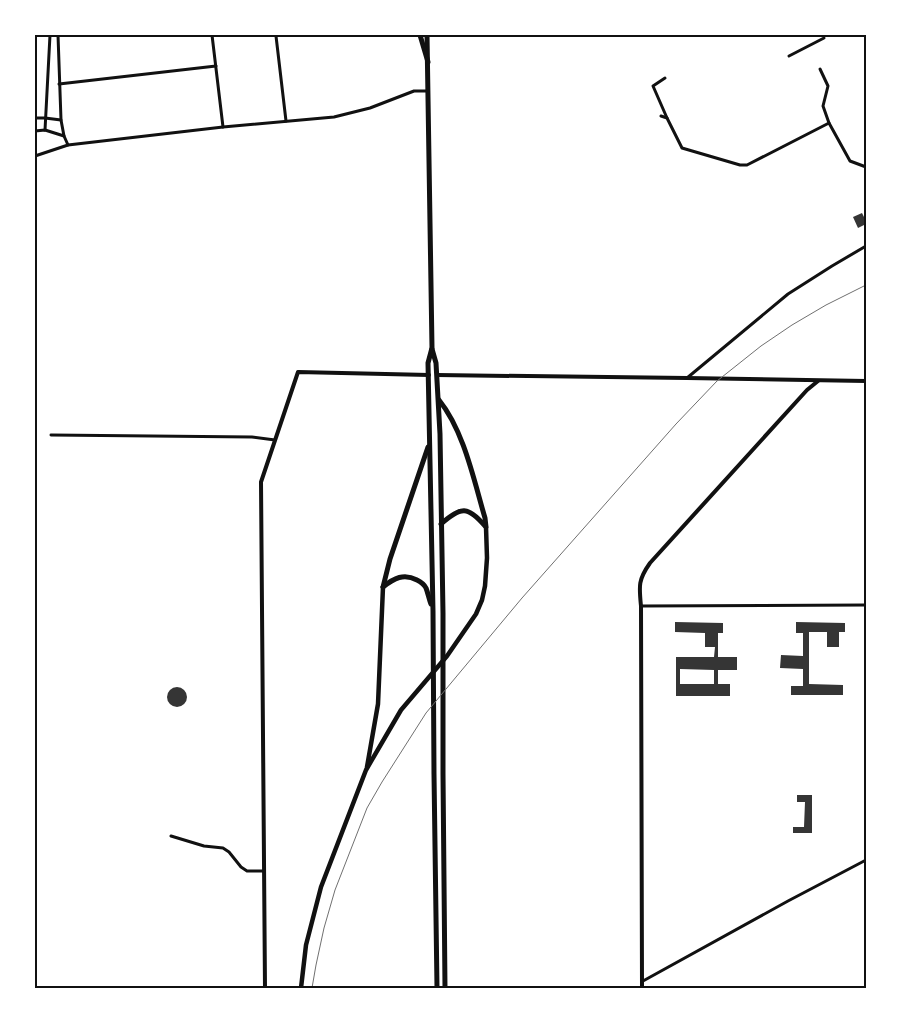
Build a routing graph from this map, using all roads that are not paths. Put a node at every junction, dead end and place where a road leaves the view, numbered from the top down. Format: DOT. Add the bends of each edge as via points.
graph roads {
  1 [pos="50,35"];
  2 [pos="58,35"];
  3 [pos="212,35"];
  4 [pos="276,35"];
  5 [pos="420,35"];
  6 [pos="427,35"];
  7 [pos="824,38"];
  8 [pos="789,56"];
  9 [pos="428,62"];
  10 [pos="216,66"];
  11 [pos="820,69"];
  12 [pos="665,78"];
  13 [pos="60,84"];
  14 [pos="428,91"];
  15 [pos="661,116"];
  16 [pos="35,118"];
  17 [pos="45,118"];
  18 [pos="667,118"];
  19 [pos="60,120"];
  20 [pos="286,121"];
  21 [pos="829,122"];
  22 [pos="223,127"];
  23 [pos="45,130"];
  24 [pos="35,131"];
  25 [pos="64,136"];
  26 [pos="68,145"];
  27 [pos="35,156"];
  28 [pos="866,167"];
  29 [pos="866,246"];
  30 [pos="432,348"];
  31 [pos="429,375"];
  32 [pos="437,375"];
  33 [pos="687,378"];
  34 [pos="818,381"];
  35 [pos="866,381"];
  36 [pos="439,400"];
  37 [pos="51,435"];
  38 [pos="275,440"];
  39 [pos="429,444"];
  40 [pos="441,524"];
  41 [pos="486,527"];
  42 [pos="383,587"];
  43 [pos="866,605"];
  44 [pos="641,606"];
  45 [pos="433,611"];
  46 [pos="366,770"];
  47 [pos="171,836"];
  48 [pos="866,860"];
  49 [pos="264,871"];
  50 [pos="642,981"];
  51 [pos="264,988"];
  52 [pos="300,988"];
  53 [pos="437,988"];
  54 [pos="446,988"];
  55 [pos="642,988"];
  1 -- 17 [label="street"];
  2 -- 13 [label="street"];
  3 -- 10 [label="street"];
  4 -- 20 [label="street"];
  5 -- 9 [label="main road"];
  6 -- 9 [label="main road"];
  7 -- 8 [label="street"];
  9 -- 14 [label="main road"];
  10 -- 13 [label="street"];
  10 -- 22 [label="street"];
  11 -- 21 [label="street" via="828,86 823,106"];
  12 -- 18 [label="street" via="653,86"];
  13 -- 19 [label="street"];
  14 -- 20 [label="street" via="414,91 370,108 334,117"];
  14 -- 30 [label="main road"];
  15 -- 18 [label="street"];
  16 -- 17 [label="street"];
  17 -- 19 [label="street"];
  17 -- 23 [label="street"];
  18 -- 21 [label="street" via="682,148 740,165 747,165"];
  19 -- 25 [label="street"];
  20 -- 22 [label="street"];
  21 -- 28 [label="street" via="850,160"];
  22 -- 26 [label="street"];
  23 -- 24 [label="street"];
  23 -- 25 [label="street"];
  25 -- 26 [label="street"];
  26 -- 27 [label="street"];
  29 -- 33 [label="street" via="788,294"];
  30 -- 31 [label="main road"];
  30 -- 32 [label="main road"];
  31 -- 32 [label="main road"];
  31 -- 38 [label="street" via="298,372"];
  31 -- 39 [label="main road"];
  32 -- 33 [label="street"];
  32 -- 36 [label="main road"];
  33 -- 34 [label="street"];
  34 -- 35 [label="street"];
  34 -- 44 [label="street" via="650,563 639,585"];
  36 -- 40 [label="main road"];
  36 -- 41 [label="main road" via="452,417 463,446"];
  37 -- 38 [label="street"];
  38 -- 49 [label="street" via="261,482"];
  39 -- 42 [label="main road"];
  39 -- 45 [label="main road"];
  40 -- 41 [label="main road" via="456,512 465,511 475,514"];
  40 -- 54 [label="main road"];
  41 -- 46 [label="main road" via="485,586 476,614 447,656 400,710"];
  42 -- 45 [label="main road" via="398,578 410,576 423,584"];
  42 -- 46 [label="main road" via="378,704"];
  43 -- 44 [label="street"];
  44 -- 50 [label="street"];
  45 -- 53 [label="main road"];
  46 -- 52 [label="main road" via="320,887"];
  47 -- 49 [label="street" via="223,848 247,871"];
  48 -- 50 [label="street"];
  49 -- 51 [label="street"];
  50 -- 55 [label="street"];
}
